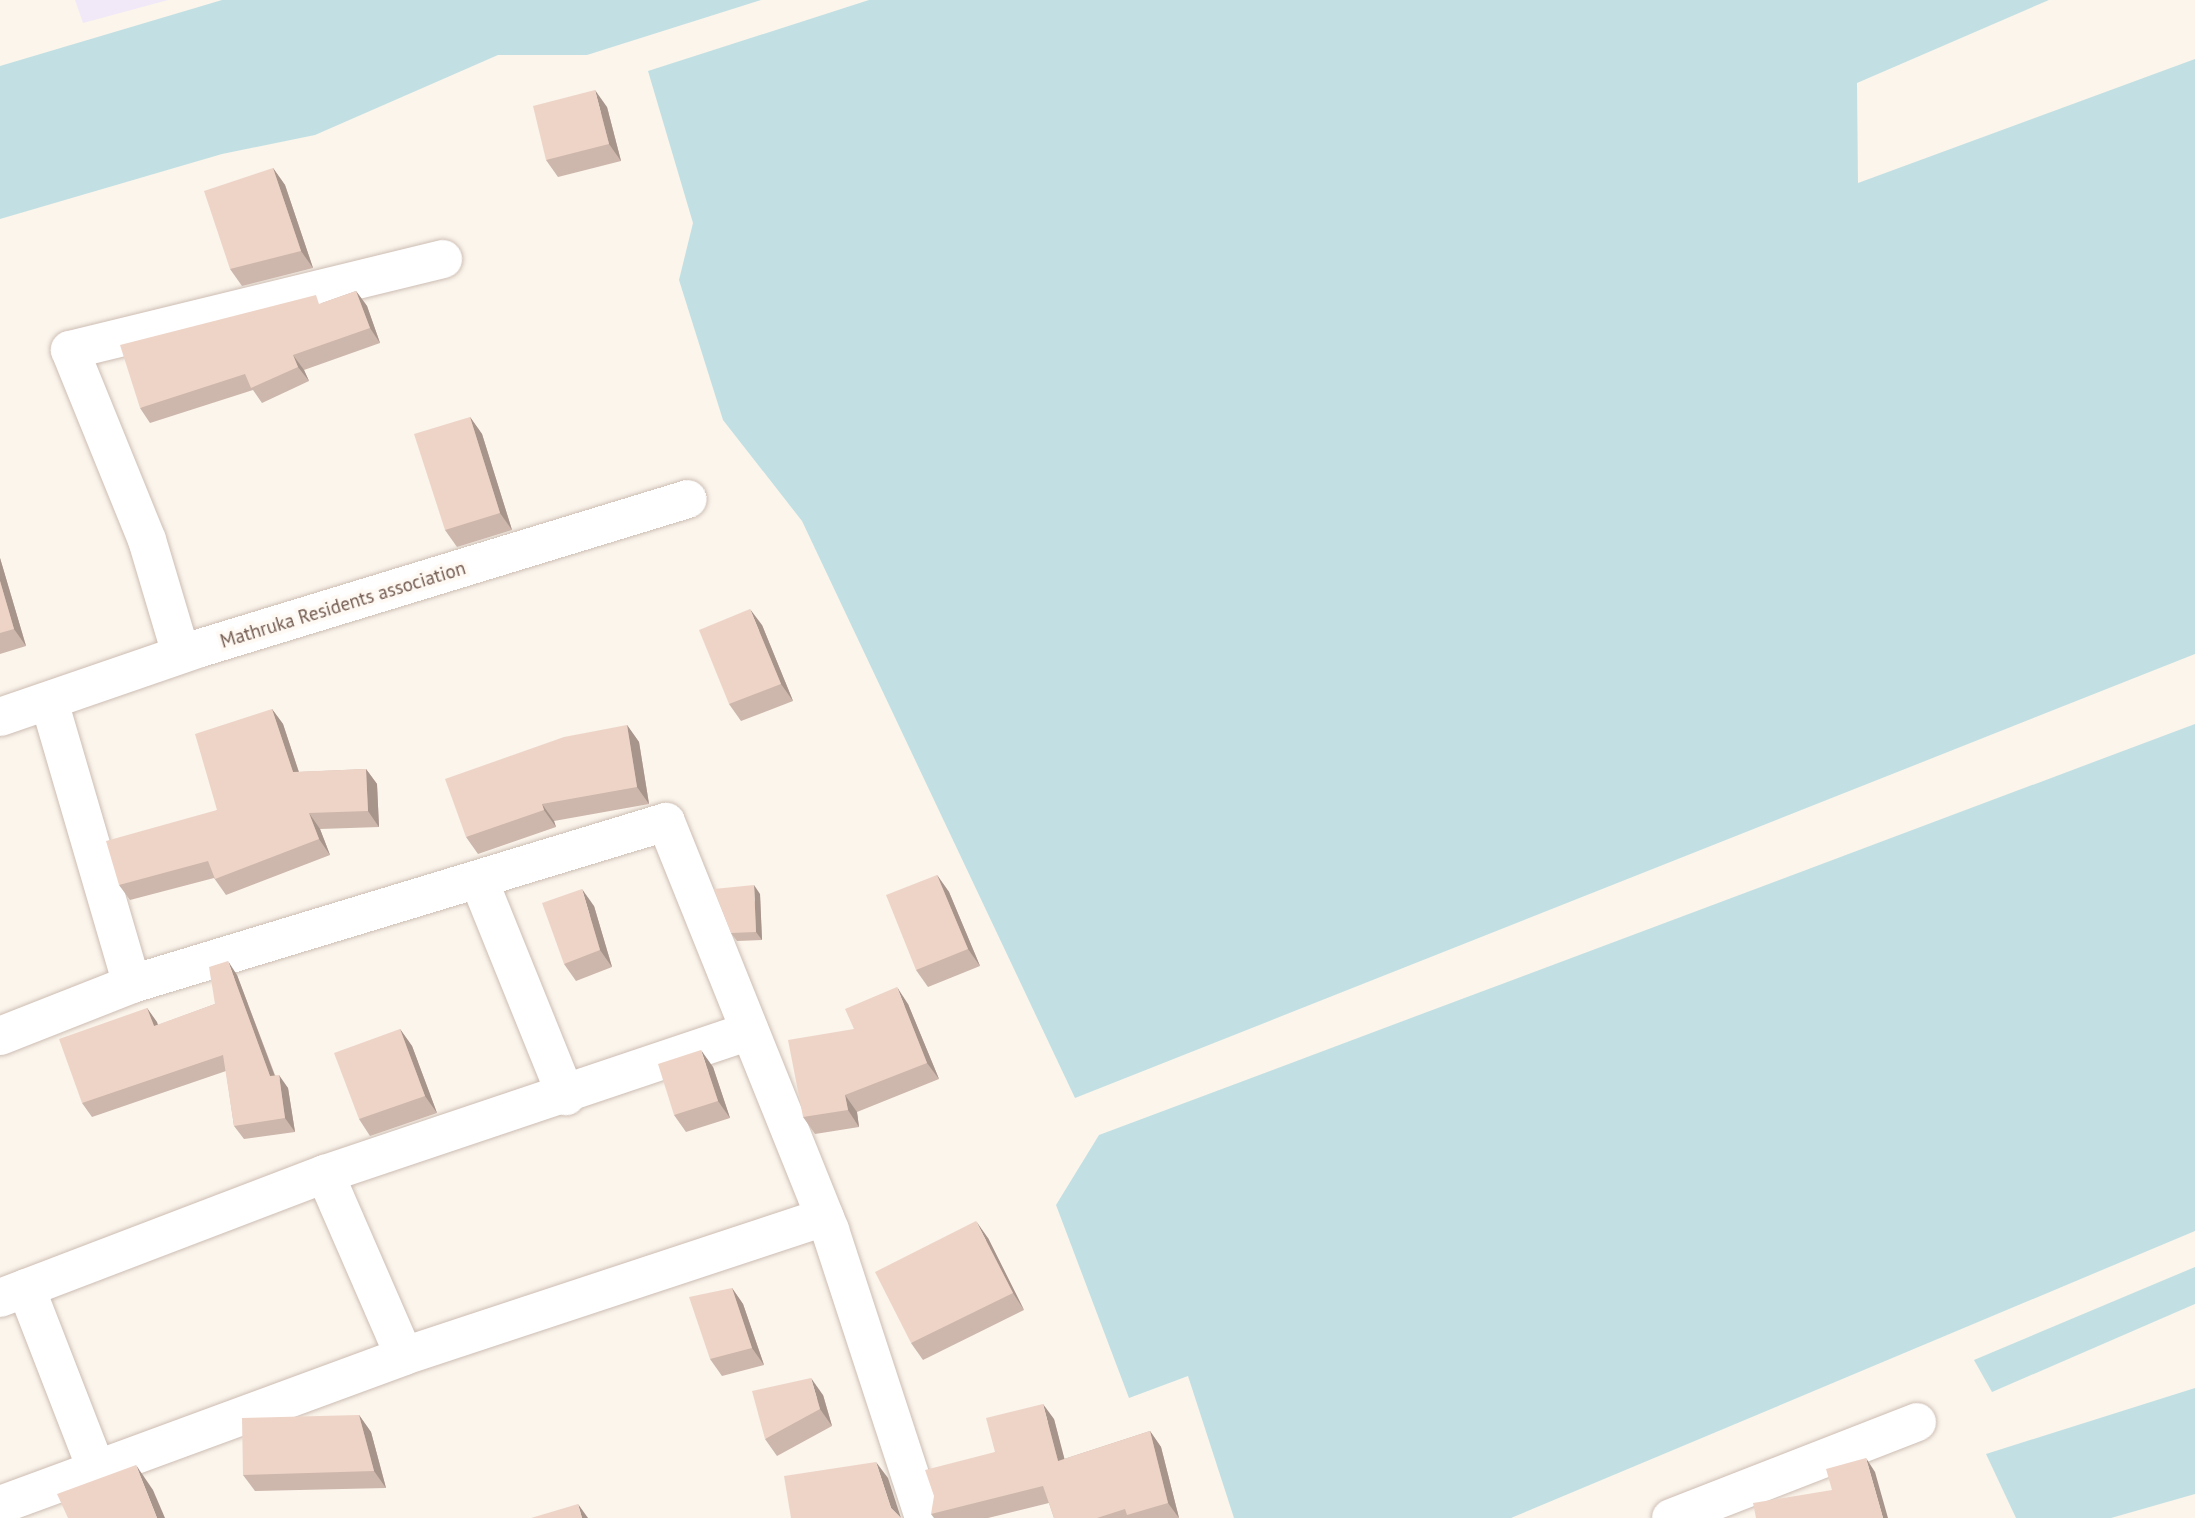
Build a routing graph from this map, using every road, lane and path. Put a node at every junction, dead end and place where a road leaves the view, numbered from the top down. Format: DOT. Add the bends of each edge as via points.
graph roads {
  1 [pos="443,259"];
  2 [pos="688,499"];
  3 [pos="181,654"];
  4 [pos="49,701"];
  5 [pos="0,717"];
  6 [pos="480,883"];
  7 [pos="132,984"];
  8 [pos="750,1031"];
  9 [pos="0,1036"];
  10 [pos="566,1096"];
  11 [pos="325,1174"];
  12 [pos="825,1217"];
  13 [pos="13,1293"];
  14 [pos="404,1356"];
  15 [pos="1917,1422"];
  16 [pos="97,1471"];
  17 [pos="0,1505"];
  18 [pos="924,1518"];
  19 [pos="1671,1518"];
  1 -- 3 [label="street" via="71,350 147,540"];
  2 -- 3 [label="street, Mathruka Residents association"];
  3 -- 4 [label="street, Mathruka Residents association"];
  4 -- 5 [label="street, Mathruka Residents association"];
  4 -- 7 [label="street"];
  6 -- 7 [label="street"];
  6 -- 8 [label="street" via="667,822"];
  6 -- 10 [label="street"];
  7 -- 9 [label="street"];
  8 -- 10 [label="street"];
  8 -- 12 [label="street"];
  10 -- 11 [label="street"];
  11 -- 13 [label="street"];
  11 -- 14 [label="street"];
  12 -- 14 [label="street"];
  12 -- 18 [label="street"];
  13 -- 16 [label="street"];
  14 -- 16 [label="street"];
  15 -- 19 [label="street"];
  16 -- 17 [label="street"];
}
